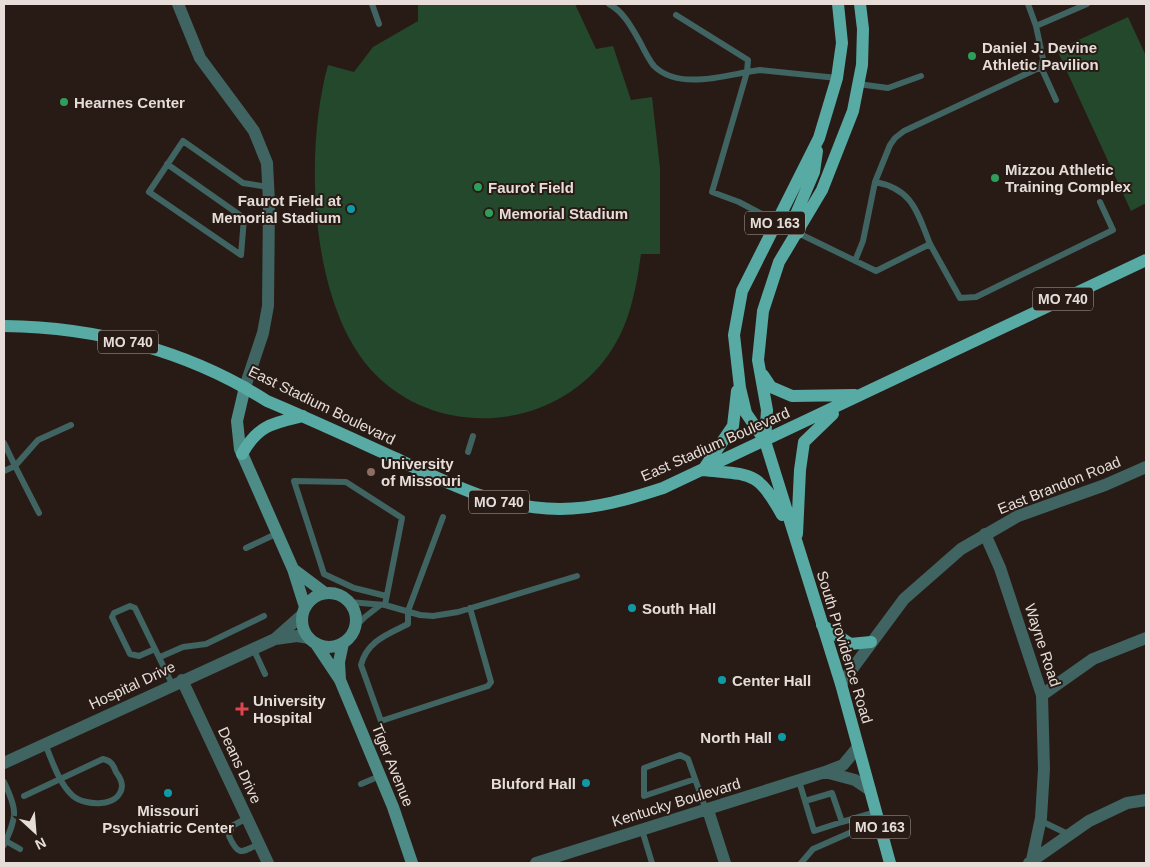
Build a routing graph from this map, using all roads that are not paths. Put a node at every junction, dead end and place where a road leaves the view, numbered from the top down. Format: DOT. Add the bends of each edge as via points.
graph roads {
  1 [pos="178,4"];
  2 [pos="372,4"];
  3 [pos="609,4"];
  4 [pos="838,4"];
  5 [pos="860,4"];
  6 [pos="1028,4"];
  7 [pos="1087,4"];
  8 [pos="676,15"];
  9 [pos="378,24"];
  10 [pos="1036,26"];
  11 [pos="1041,67"];
  12 [pos="747,72"];
  13 [pos="921,76"];
  14 [pos="837,78"];
  15 [pos="858,84"];
  16 [pos="1056,100"];
  17 [pos="819,138"];
  18 [pos="167,164"];
  19 [pos="876,182"];
  20 [pos="268,187"];
  21 [pos="1100,202"];
  22 [pos="775,222"];
  23 [pos="798,233"];
  24 [pos="930,244"];
  25 [pos="855,260"];
  26 [pos="1146,260"];
  27 [pos="4,326"];
  28 [pos="760,370"];
  29 [pos="738,374"];
  30 [pos="245,387"];
  31 [pos="862,394"];
  32 [pos="303,416"];
  33 [pos="71,425"];
  34 [pos="473,436"];
  35 [pos="765,441"];
  36 [pos="4,443"];
  37 [pos="468,452"];
  38 [pos="242,454"];
  39 [pos="14,466"];
  40 [pos="1146,467"];
  41 [pos="703,470"];
  42 [pos="4,471"];
  43 [pos="39,513"];
  44 [pos="443,517"];
  45 [pos="276,534"];
  46 [pos="985,534"];
  47 [pos="796,541"];
  48 [pos="246,548"];
  49 [pos="293,569"];
  50 [pos="577,576"];
  51 [pos="325,593"];
  52 [pos="386,596"];
  53 [pos="349,602"];
  54 [pos="382,605"];
  55 [pos="470,608"];
  56 [pos="304,611"];
  57 [pos="408,611"];
  58 [pos="264,616"];
  59 [pos="822,625"];
  60 [pos="354,628"];
  61 [pos="1146,638"];
  62 [pos="275,639"];
  63 [pos="313,641"];
  64 [pos="871,642"];
  65 [pos="343,643"];
  66 [pos="253,648"];
  67 [pos="155,649"];
  68 [pos="160,657"];
  69 [pos="265,674"];
  70 [pos="340,680"];
  71 [pos="177,682"];
  72 [pos="841,684"];
  73 [pos="1042,694"];
  74 [pos="45,744"];
  75 [pos="858,747"];
  76 [pos="5,759"];
  77 [pos="826,772"];
  78 [pos="380,776"];
  79 [pos="62,779"];
  80 [pos="695,779"];
  81 [pos="799,780"];
  82 [pos="4,782"];
  83 [pos="362,784"];
  84 [pos="870,790"];
  85 [pos="24,796"];
  86 [pos="1146,800"];
  87 [pos="805,801"];
  88 [pos="707,810"];
  89 [pos="247,818"];
  90 [pos="878,818"];
  91 [pos="1041,821"];
  92 [pos="842,822"];
  93 [pos="642,830"];
  94 [pos="1070,834"];
  95 [pos="258,835"];
  96 [pos="4,842"];
  97 [pos="20,849"];
  98 [pos="560,860"];
  99 [pos="1031,862"];
  100 [pos="268,863"];
  101 [pos="412,863"];
  102 [pos="536,863"];
  103 [pos="652,863"];
  104 [pos="725,863"];
  105 [pos="801,863"];
  106 [pos="890,863"];
  1 -- 20 [label="street" via="200,58 261,145 267,163"];
  2 -- 9 [label="lane"];
  3 -- 12 [label="lane" via="617,8 632,26 654,66 670,76 714,79"];
  4 -- 14 [label="main road, South Providence Road / MO 163" via="842,43"];
  5 -- 15 [label="main road, South Providence Road / MO 163" via="863,29"];
  6 -- 10 [label="lane"];
  7 -- 10 [label="lane"];
  8 -- 12 [label="lane" via="748,60"];
  10 -- 11 [label="lane" via="1043,59"];
  11 -- 16 [label="lane"];
  11 -- 19 [label="lane" via="904,131 890,145"];
  12 -- 14 [label="lane" via="760,70"];
  12 -- 22 [label="lane" via="712,192 739,202"];
  13 -- 15 [label="lane" via="888,88"];
  14 -- 17 [label="main road, South Providence Road / MO 163"];
  15 -- 23 [label="main road, South Providence Road / MO 163" via="854,111 822,190"];
  17 -- 22 [label="main road, South Providence Road / MO 163"];
  17 -- 23 [label="main road" via="814,172 796,214"];
  18 -- 18 [label="lane" via="149,192 241,255 244,218"];
  18 -- 20 [label="lane" via="183,141 243,183"];
  19 -- 24 [label="lane" via="905,193 915,207"];
  19 -- 25 [label="lane" via="863,241"];
  20 -- 30 [label="street" via="267,313"];
  21 -- 24 [label="lane" via="1113,230 976,297 960,298"];
  22 -- 29 [label="main road, South Providence Road / MO 163" via="742,291 734,334"];
  23 -- 25 [label="lane"];
  23 -- 28 [label="main road, South Providence Road / MO 163" via="779,262 763,311 758,360"];
  24 -- 25 [label="lane" via="876,271"];
  26 -- 31 [label="main road, East Stadium Boulevard / MO 740"];
  27 -- 30 [label="main road, East Stadium Boulevard / MO 740" via="64,330 144,346 190,361"];
  28 -- 31 [label="main road" via="771,387 792,396"];
  28 -- 35 [label="main road, South Providence Road / MO 163" via="767,410"];
  29 -- 35 [label="main road, South Providence Road / MO 163" via="746,413"];
  29 -- 41 [label="main road" via="733,426"];
  30 -- 32 [label="main road, East Stadium Boulevard / MO 740" via="267,401"];
  30 -- 38 [label="street" via="236,434"];
  31 -- 35 [label="main road, East Stadium Boulevard / MO 740"];
  31 -- 47 [label="main road" via="826,418 804,442"];
  32 -- 38 [label="main road" via="264,428"];
  32 -- 41 [label="main road, East Stadium Boulevard / MO 740" via="471,494 525,506 560,509 608,504 663,488"];
  33 -- 39 [label="lane" via="38,440"];
  34 -- 37 [label="lane"];
  35 -- 41 [label="main road, East Stadium Boulevard / MO 740"];
  35 -- 47 [label="main road, South Providence Road / MO 163"];
  36 -- 39 [label="lane"];
  38 -- 45 [label="street"];
  39 -- 42 [label="lane"];
  39 -- 43 [label="lane"];
  40 -- 46 [label="street, East Brandon Road" via="1018,516"];
  41 -- 47 [label="main road" via="748,475 759,481 769,491"];
  44 -- 57 [label="lane"];
  45 -- 48 [label="lane"];
  45 -- 49 [label="street"];
  46 -- 64 [label="street, East Brandon Road" via="922,581"];
  46 -- 73 [label="street, Wayne Road" via="1020,624"];
  47 -- 59 [label="main road, South Providence Road / MO 163"];
  49 -- 51 [label="street"];
  49 -- 56 [label="street"];
  50 -- 55 [label="lane"];
  51 -- 53 [label="street"];
  51 -- 56 [label="street" via="310,600"];
  52 -- 52 [label="lane" via="354,588 324,574 294,481 346,482 402,518"];
  52 -- 54 [label="lane"];
  53 -- 54 [label="lane"];
  53 -- 60 [label="street" via="354,610"];
  54 -- 57 [label="lane"];
  54 -- 60 [label="lane"];
  55 -- 57 [label="lane" via="433,616"];
  55 -- 57 [label="lane" via="491,682 488,686 382,721 361,665 363,656 373,643 408,624"];
  56 -- 62 [label="street, Hospital Drive"];
  56 -- 63 [label="street" via="302,624"];
  58 -- 68 [label="lane" via="206,644 183,647"];
  59 -- 64 [label="main road" via="850,644"];
  59 -- 72 [label="main road, South Providence Road / MO 163"];
  60 -- 65 [label="street"];
  61 -- 73 [label="street" via="1093,659"];
  62 -- 63 [label="street, Hospital Drive" via="297,636"];
  62 -- 66 [label="street, Hospital Drive"];
  63 -- 65 [label="street" via="334,646"];
  63 -- 70 [label="street, Tiger Avenue"];
  64 -- 72 [label="street, East Brandon Road"];
  65 -- 70 [label="street, Tiger Avenue"];
  66 -- 69 [label="lane"];
  66 -- 71 [label="street, Hospital Drive"];
  67 -- 67 [label="lane" via="139,656 130,654 112,617 114,613 130,606 135,608"];
  67 -- 68 [label="lane"];
  68 -- 71 [label="lane"];
  70 -- 78 [label="street, Tiger Avenue"];
  71 -- 74 [label="street, Hospital Drive"];
  71 -- 89 [label="street, Deans Drive"];
  72 -- 75 [label="main road, South Providence Road / MO 163"];
  73 -- 91 [label="street, Wayne Road" via="1044,770"];
  74 -- 76 [label="street, Hospital Drive"];
  74 -- 79 [label="lane"];
  75 -- 77 [label="street, Kentucky Boulevard" via="843,765"];
  75 -- 84 [label="main road, South Providence Road / MO 163"];
  77 -- 81 [label="street, Kentucky Boulevard"];
  77 -- 84 [label="street" via="855,780"];
  78 -- 83 [label="lane"];
  78 -- 101 [label="street, Tiger Avenue"];
  79 -- 79 [label="lane" via="74,797 101,804 120,792 122,784 110,761 103,760"];
  79 -- 85 [label="lane"];
  80 -- 80 [label="lane" via="652,793 644,796 644,768 680,756 688,759"];
  80 -- 88 [label="lane"];
  81 -- 87 [label="lane"];
  81 -- 88 [label="street, Kentucky Boulevard"];
  82 -- 96 [label="lane" via="15,804 16,814"];
  84 -- 90 [label="main road, South Providence Road / MO 163"];
  86 -- 94 [label="street" via="1127,803"];
  87 -- 92 [label="lane" via="832,793"];
  87 -- 92 [label="lane" via="814,831"];
  88 -- 93 [label="street, Kentucky Boulevard"];
  88 -- 104 [label="street"];
  89 -- 95 [label="street, Deans Drive"];
  89 -- 95 [label="lane" via="232,826 229,836 234,848 239,851"];
  90 -- 92 [label="lane"];
  90 -- 105 [label="lane" via="863,828 813,849"];
  90 -- 106 [label="main road, South Providence Road / MO 163"];
  91 -- 94 [label="lane"];
  91 -- 99 [label="street, Wayne Road"];
  93 -- 98 [label="street, Kentucky Boulevard"];
  93 -- 103 [label="lane"];
  94 -- 99 [label="street"];
  95 -- 100 [label="street, Deans Drive"];
  96 -- 97 [label="lane"];
  98 -- 102 [label="street, Kentucky Boulevard"];
}
